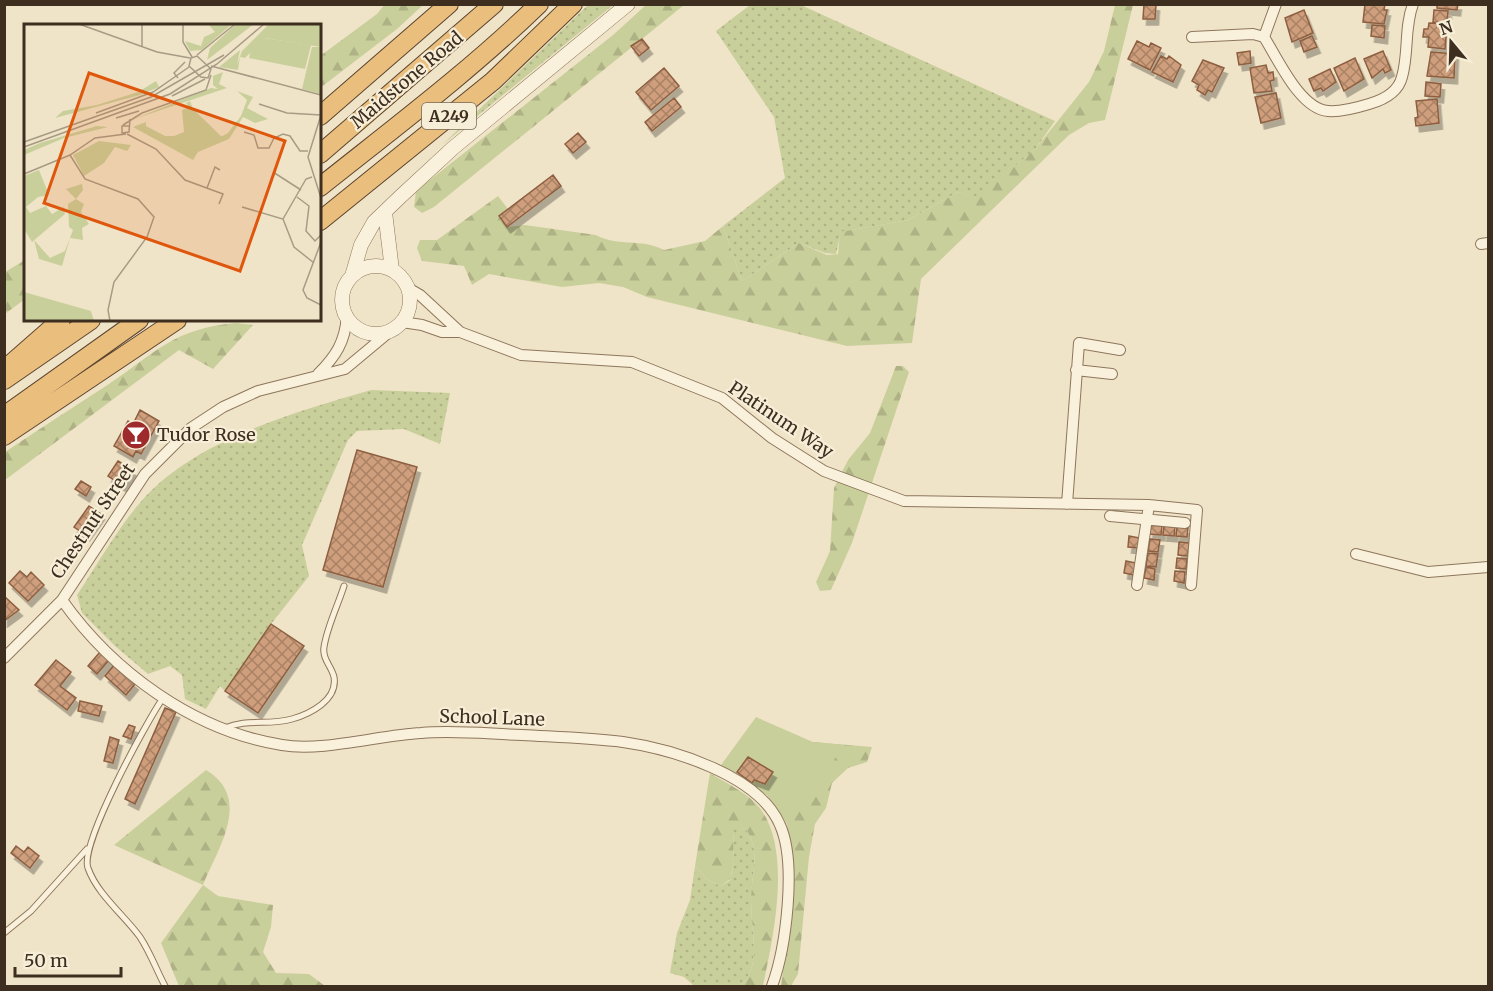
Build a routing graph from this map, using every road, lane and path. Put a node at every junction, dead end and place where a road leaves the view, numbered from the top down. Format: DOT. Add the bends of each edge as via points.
graph roads {
  1 [pos="449,4"];
  2 [pos="494,4"];
  3 [pos="539,4"];
  4 [pos="573,4"];
  5 [pos="628,4"];
  6 [pos="1276,4"];
  7 [pos="1413,4"];
  8 [pos="1192,37"];
  9 [pos="1264,38"];
  10 [pos="321,115"];
  11 [pos="321,153"];
  12 [pos="321,186"];
  13 [pos="385,212"];
  14 [pos="321,220"];
  15 [pos="392,270"];
  16 [pos="352,276"];
  17 [pos="408,288"];
  18 [pos="346,316"];
  19 [pos="60,321"];
  20 [pos="90,321"];
  21 [pos="138,321"];
  22 [pos="176,321"];
  23 [pos="397,326"];
  24 [pos="460,332"];
  25 [pos="1120,351"];
  26 [pos="4,370"];
  27 [pos="1076,370"];
  28 [pos="318,374"];
  29 [pos="1112,374"];
  30 [pos="4,380"];
  31 [pos="4,416"];
  32 [pos="4,436"];
  33 [pos="1066,504"];
  34 [pos="1149,505"];
  35 [pos="1110,516"];
  36 [pos="1145,519"];
  37 [pos="1185,523"];
  38 [pos="1356,554"];
  39 [pos="1488,567"];
  40 [pos="1137,585"];
  41 [pos="1191,585"];
  42 [pos="344,586"];
  43 [pos="62,600"];
  44 [pos="4,658"];
  45 [pos="164,697"];
  46 [pos="221,729"];
  47 [pos="88,848"];
  48 [pos="4,933"];
  49 [pos="165,987"];
  50 [pos="772,987"];
  1 -- 10 [label="highway"];
  2 -- 11 [label="highway, Maidstone Road / A249"];
  3 -- 12 [label="highway, Maidstone Road / A249" via="422,107"];
  4 -- 14 [label="highway, A249" via="493,81"];
  5 -- 13 [label="street" via="453,148"];
  6 -- 9 [label="street"];
  7 -- 9 [label="street" via="1408,16 1402,78 1387,98 1355,108 1327,111 1307,101"];
  8 -- 9 [label="street" via="1253,34"];
  13 -- 15 [label="street"];
  13 -- 16 [label="street" via="374,222 361,245"];
  15 -- 16 [label="street" via="371,266"];
  15 -- 17 [label="street"];
  16 -- 18 [label="street" via="343,295"];
  17 -- 23 [label="street" via="410,306"];
  17 -- 24 [label="street, Platinum Way"];
  18 -- 23 [label="street" via="372,333"];
  18 -- 28 [label="street" via="345,334 336,356"];
  19 -- 26 [label="highway"];
  20 -- 30 [label="highway"];
  21 -- 31 [label="highway"];
  22 -- 32 [label="highway"];
  23 -- 24 [label="street, Platinum Way" via="422,325 442,332"];
  23 -- 28 [label="street, Chestnut Street" via="345,369"];
  24 -- 33 [label="street, Platinum Way" via="521,355 632,362 722,398 772,438 824,471 904,501"];
  25 -- 27 [label="street" via="1079,343"];
  27 -- 29 [label="street"];
  27 -- 33 [label="street"];
  28 -- 43 [label="street, Chestnut Street" via="239,399 191,428 145,474"];
  33 -- 34 [label="street, Platinum Way"];
  34 -- 36 [label="street"];
  34 -- 41 [label="street, Platinum Way" via="1197,510"];
  35 -- 36 [label="street"];
  36 -- 37 [label="street"];
  36 -- 40 [label="street"];
  38 -- 39 [label="street" via="1428,572"];
  42 -- 46 [label="lane" via="324,648 334,678 333,690 325,703 280,723 240,721"];
  43 -- 44 [label="street, Chestnut Street"];
  43 -- 45 [label="street, School Lane" via="81,626 116,661"];
  45 -- 46 [label="street, School Lane"];
  45 -- 47 [label="lane" via="145,724"];
  46 -- 50 [label="street, School Lane" via="283,746 433,732 625,742 723,771 766,803 780,825 788,861 789,898"];
  47 -- 48 [label="lane" via="31,910"];
  47 -- 49 [label="lane" via="87,866 93,878 141,939"];
}
